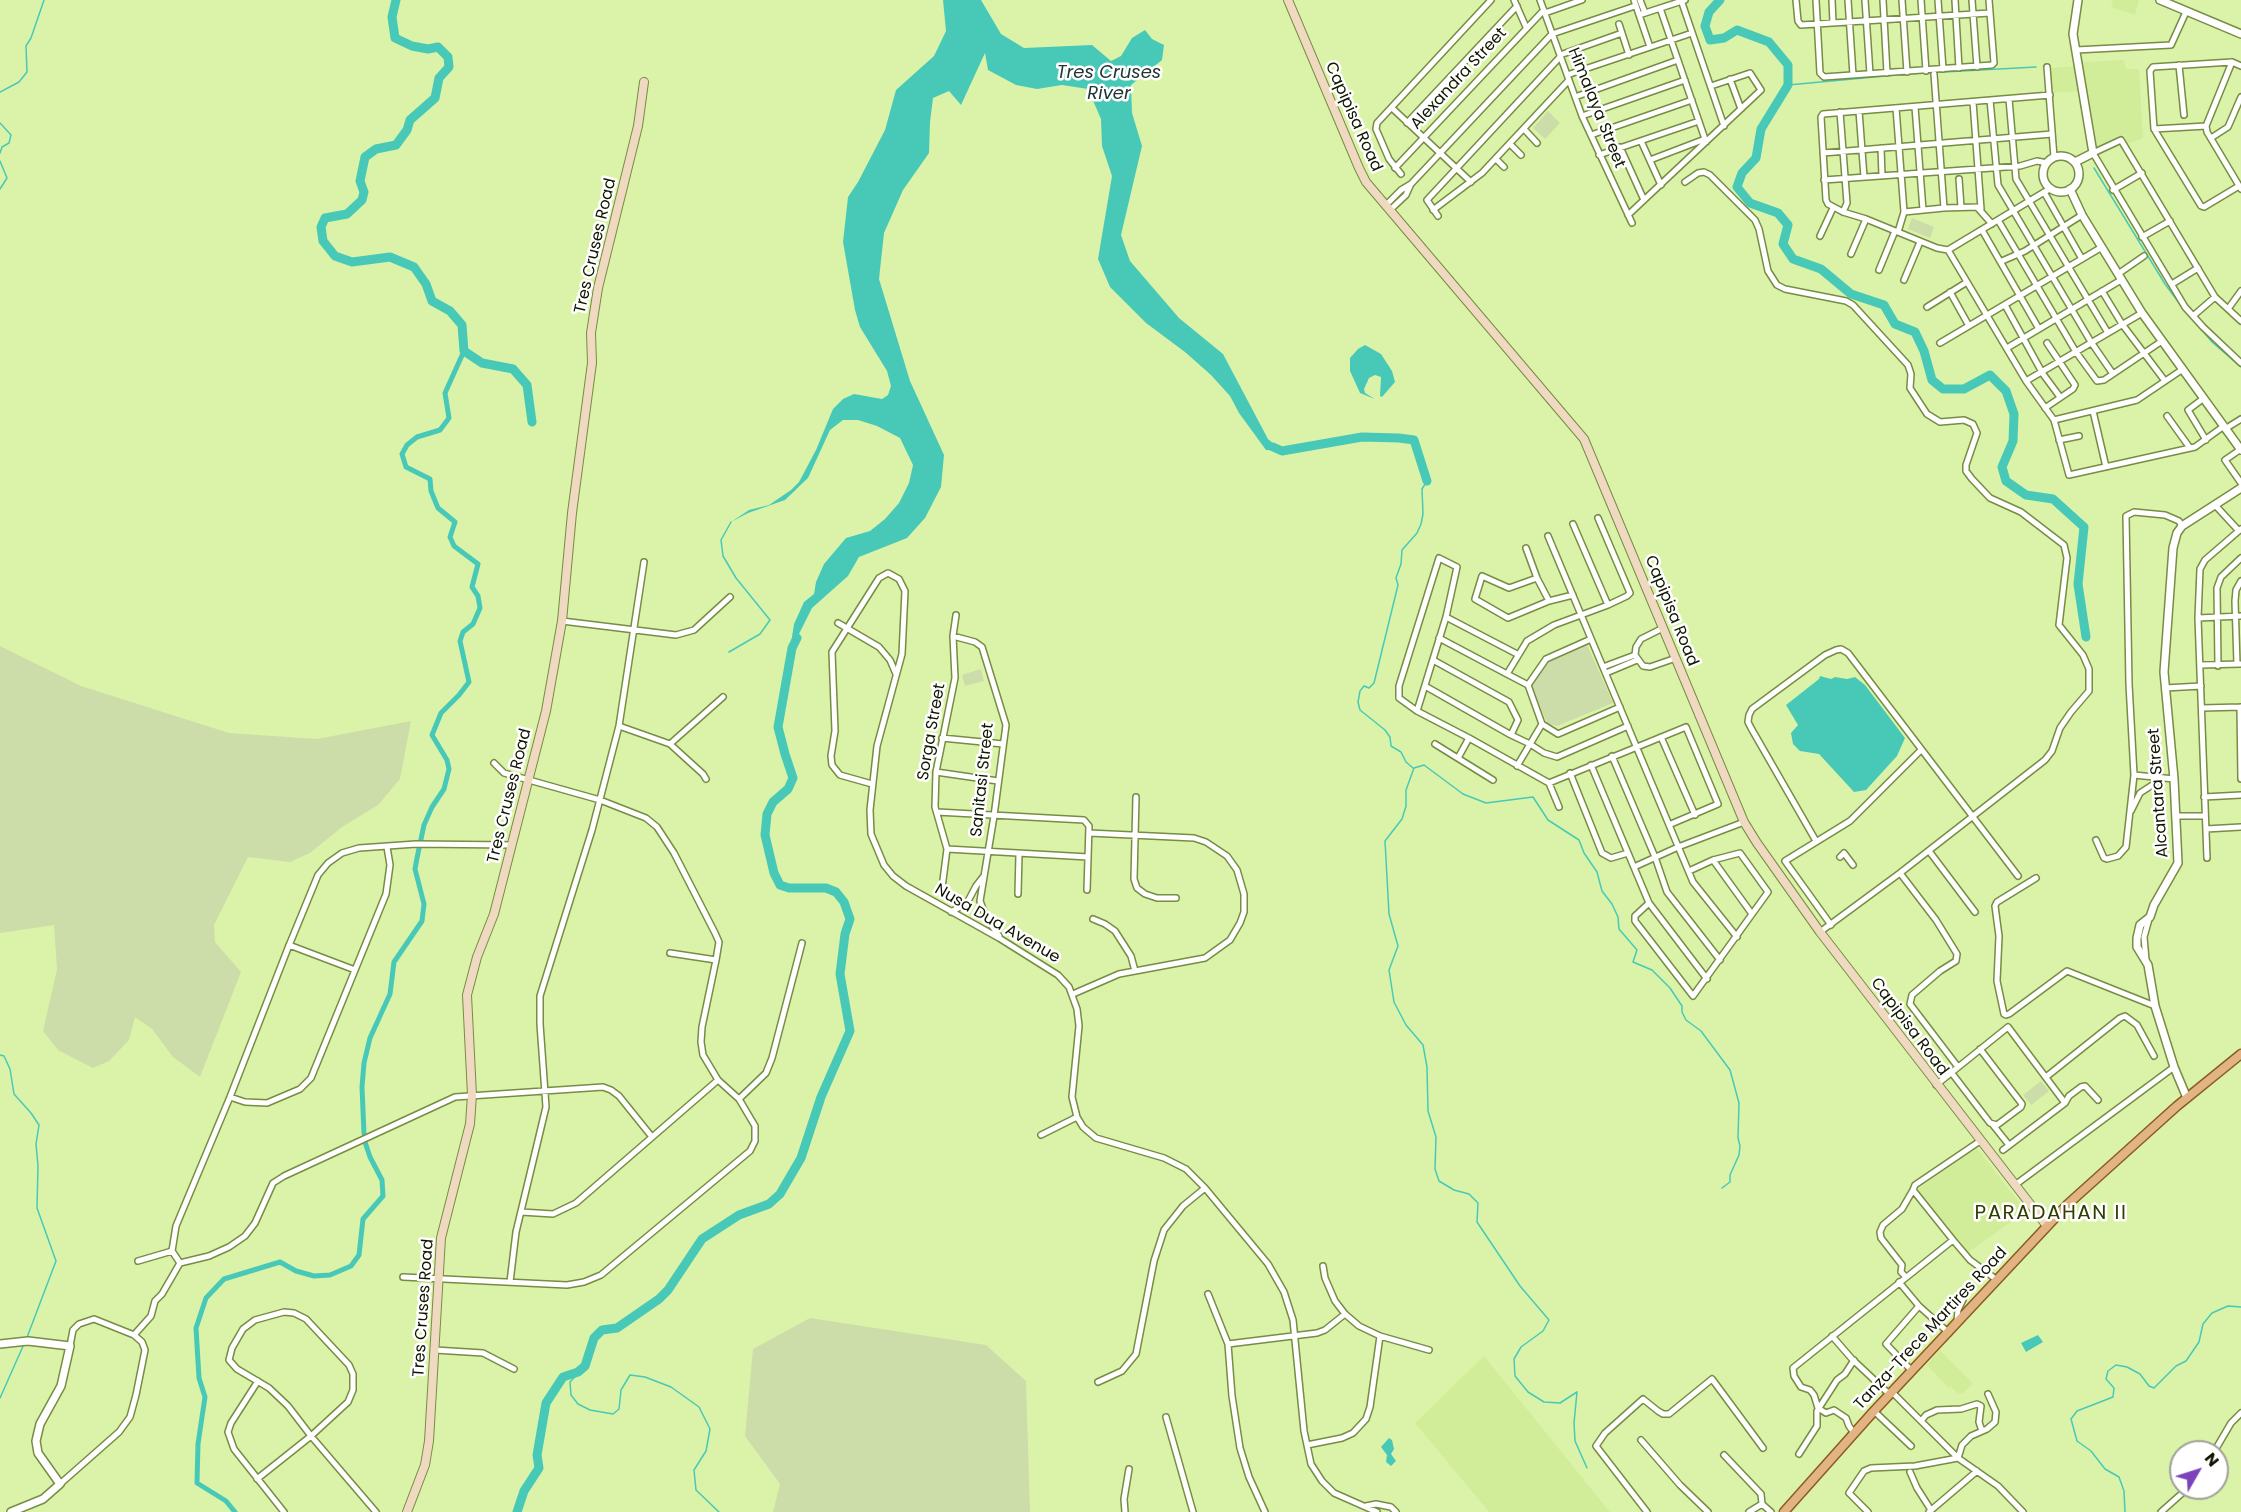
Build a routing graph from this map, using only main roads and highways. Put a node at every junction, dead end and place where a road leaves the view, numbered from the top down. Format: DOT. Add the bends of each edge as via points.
graph roads {
  1 [pos="1288,0"];
  2 [pos="644,82"];
  3 [pos="2241,1054"];
  4 [pos="2047,1226"];
  5 [pos="407,1512"];
  6 [pos="1784,1512"];
  1 -- 4 [label="main road, Capipisa Road" via="1366,182 1584,439 1756,843 1936,1085"];
  2 -- 5 [label="main road, Tres Cruses Road" via="638,126 598,288 562,621 546,711 494,914 467,995 470,1124 441,1238 425,1465"];
  3 -- 4 [label="main road, Tanza-Trece Martires Road" via="2095,1178"];
  4 -- 6 [label="main road, Tanza-Trece Martires Road"];
}
